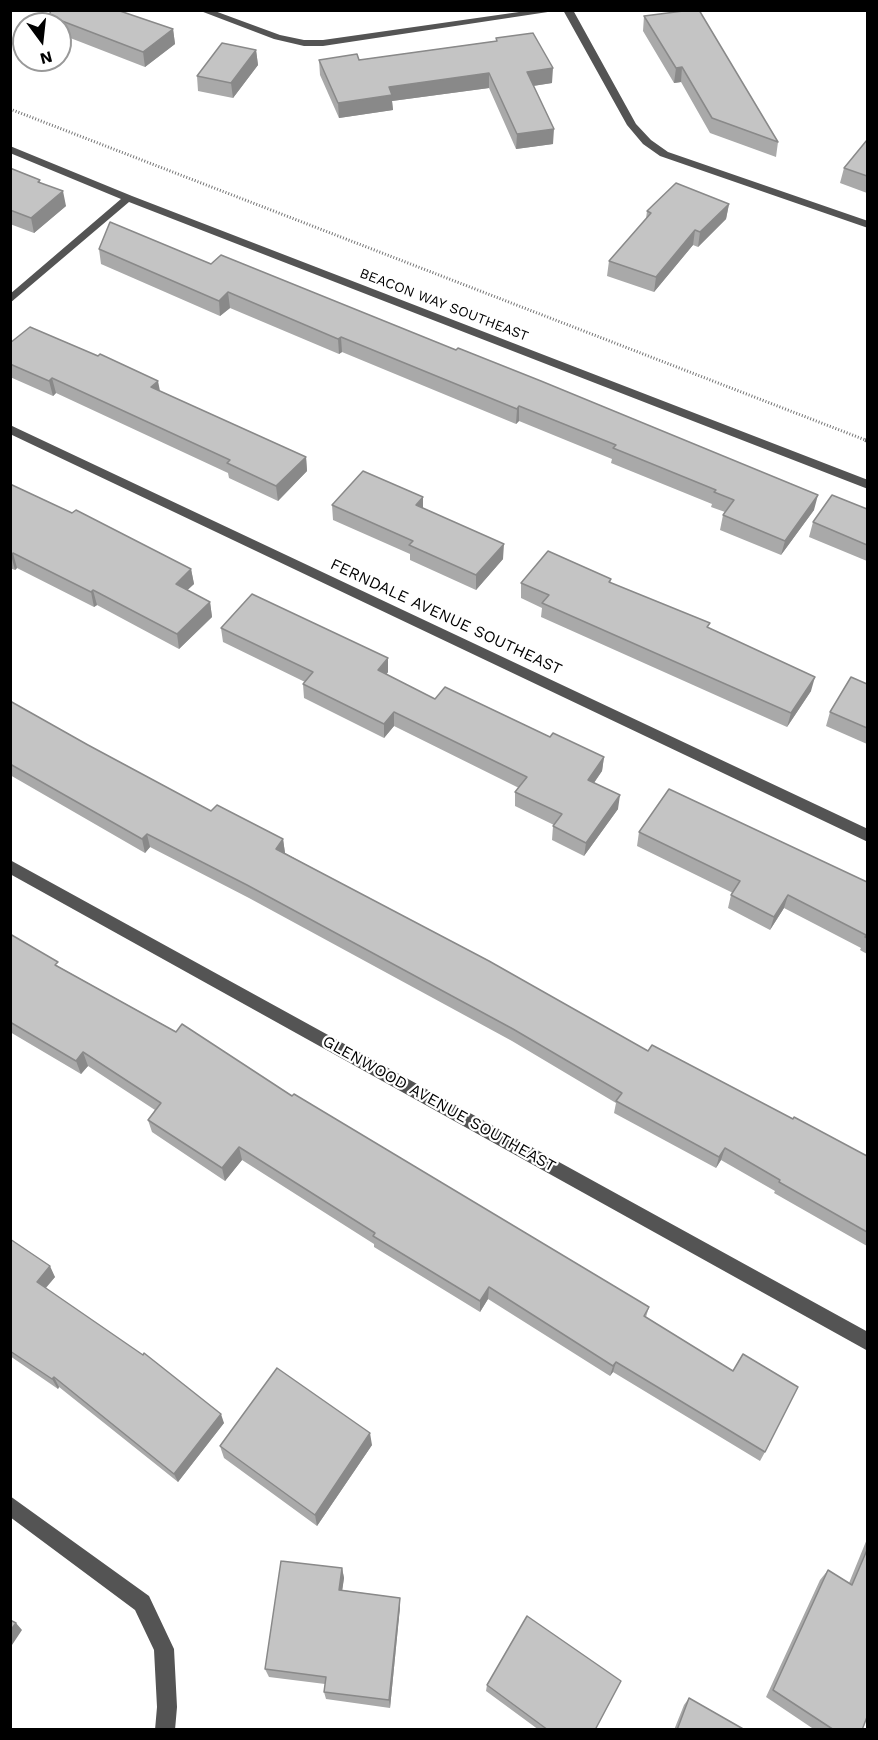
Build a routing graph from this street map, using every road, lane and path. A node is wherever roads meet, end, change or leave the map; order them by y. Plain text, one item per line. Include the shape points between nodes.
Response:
1 (202, 10) edge
2 (557, 10) edge
3 (568, 10) edge
4 (10, 109) edge
5 (10, 149) edge
6 (128, 198) junction
7 (867, 225) edge
8 (10, 300) edge
9 (10, 429) edge
10 (867, 441) edge
11 (867, 485) edge
12 (867, 836) edge
13 (10, 866) edge
14 (867, 1342) edge
15 (10, 1505) edge
16 (165, 1730) edge

1 - 2 street via 304,43
3 - 7 street via 632,124 647,142 664,154
4 - 10 path
5 - 6 street, BEACON WAY SOUTHEAST
6 - 8 street
6 - 11 street, BEACON WAY SOUTHEAST
9 - 12 street, FERNDALE AVENUE SOUTHEAST
13 - 14 street, GLENWOOD AVENUE SOUTHEAST
15 - 16 street via 142,1603 164,1648

